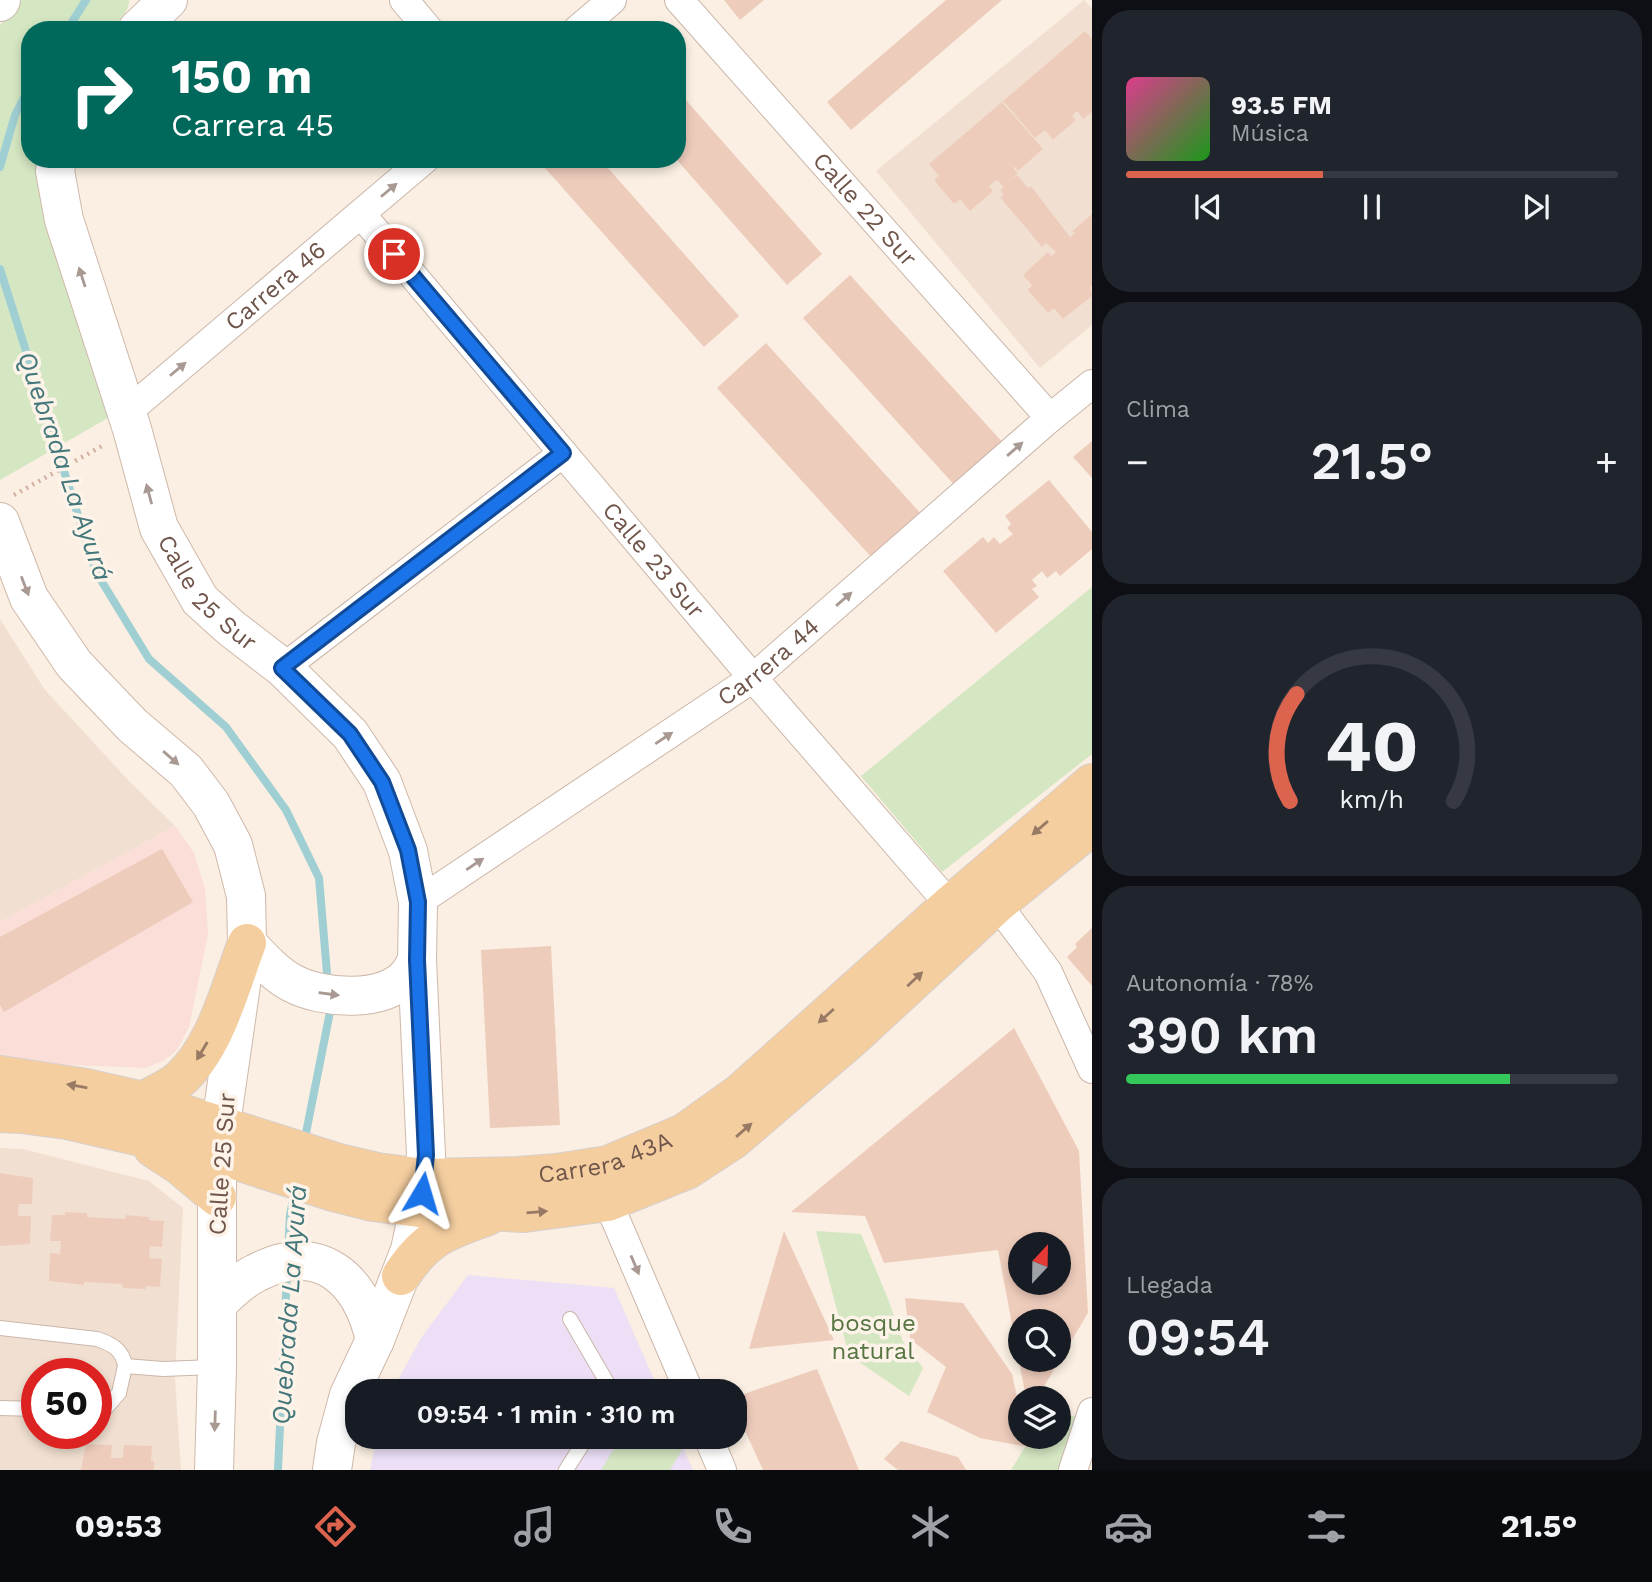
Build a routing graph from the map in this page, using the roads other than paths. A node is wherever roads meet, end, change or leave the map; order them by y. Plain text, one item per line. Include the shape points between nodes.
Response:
1 (404, 0) edge
2 (612, 0) edge
3 (679, 0) edge
4 (422, 21) edge
5 (588, 21) edge
6 (56, 168) edge
7 (414, 168) edge
8 (360, 214) junction
9 (1092, 384) edge
10 (126, 413) junction
11 (1050, 418) junction
12 (563, 453) junction
13 (0, 522) edge
14 (282, 668) junction
15 (753, 678) junction
16 (1092, 783) edge
17 (1092, 826) edge
18 (418, 902) junction
19 (997, 904) junction
20 (950, 905) junction
21 (259, 955) junction
22 (405, 973) junction
23 (1092, 1069) edge
24 (0, 1075) edge
25 (143, 1101) junction
26 (0, 1113) edge
27 (120, 1132) junction
28 (220, 1139) junction
29 (422, 1193) junction
30 (217, 1197) junction
31 (608, 1202) junction
32 (499, 1212) junction
33 (401, 1276) junction
34 (217, 1304) junction
35 (570, 1319) dead end
36 (0, 1328) edge
37 (375, 1340) junction
38 (125, 1366) junction
39 (217, 1367) junction
40 (605, 1379) edge
41 (684, 1379) edge
42 (112, 1401) edge
43 (0, 1408) edge
44 (21, 1409) edge
45 (1092, 1412) edge
46 (579, 1449) edge
47 (713, 1449) edge
48 (214, 1470) edge
49 (332, 1470) edge
50 (566, 1470) edge
51 (722, 1470) edge
52 (1073, 1470) edge

1 - 4 street
2 - 5 street
3 - 11 street, Calle 22 Sur
10 -> 6 main road, Calle 25 Sur via 64,220
8 -> 7 street, Carrera 46
10 -> 8 street, Carrera 46
8 - 12 street, Calle 23 Sur
9 - 11 street, Carrera 44
14 -> 10 main road, Calle 25 Sur via 200,600 159,528
15 -> 11 street, Carrera 44
12 - 14 street
12 - 15 street, Calle 23 Sur
13 -> 21 main road, Calle 25 Sur via 30,598 74,664 132,725 186,771 211,804 233,845
14 - 18 main road, Calle 25 Sur via 350,734 382,782 408,850
18 -> 15 street, Carrera 44
15 - 20 street, Calle 23 Sur
16 -> 20 main road, Carrera 43A
17 - 19 main road, Carrera 43A
18 - 22 main road, Calle 25 Sur
19 - 23 street via 1048,972
31 -> 19 main road, Carrera 43A via 687,1170 733,1140
20 -> 29 main road, Carrera 43A via 740,1093 684,1133 608,1166
21 -> 22 main road via 290,982 327,996 372,993
21 -> 25 main road via 195,1063 179,1081
21 - 28 main road, Calle 25 Sur
22 - 29 main road, Calle 25 Sur via 426,1155
25 -> 24 main road, Carrera 43A via 86,1087
25 - 28 main road, Carrera 43A
26 - 27 main road, Carrera 43A via 67,1120
27 - 28 main road, Carrera 43A
27 - 30 main road via 172,1160
28 - 29 main road, Carrera 43A via 335,1177 373,1202
28 - 30 main road, Calle 25 Sur
29 - 32 main road, Carrera 43A
29 - 33 main road, Calle 25 Sur
30 - 34 main road, Calle 25 Sur
32 -> 31 main road, Carrera 43A
31 -> 41 street
32 - 33 main road via 429,1242
33 - 37 main road, Calle 25 Sur
34 - 37 main road via 254,1273 277,1263 302,1261 326,1266 347,1280 361,1298
34 - 39 main road, Calle 25 Sur
35 - 40 lane
36 - 38 lane via 97,1339 124,1355
37 - 49 main road, Calle 25 Sur via 349,1395
38 - 39 lane
38 - 42 lane via 119,1393
39 -> 48 main road, Calle 25 Sur
43 - 44 lane
45 - 52 street
46 - 50 lane
47 - 51 street

